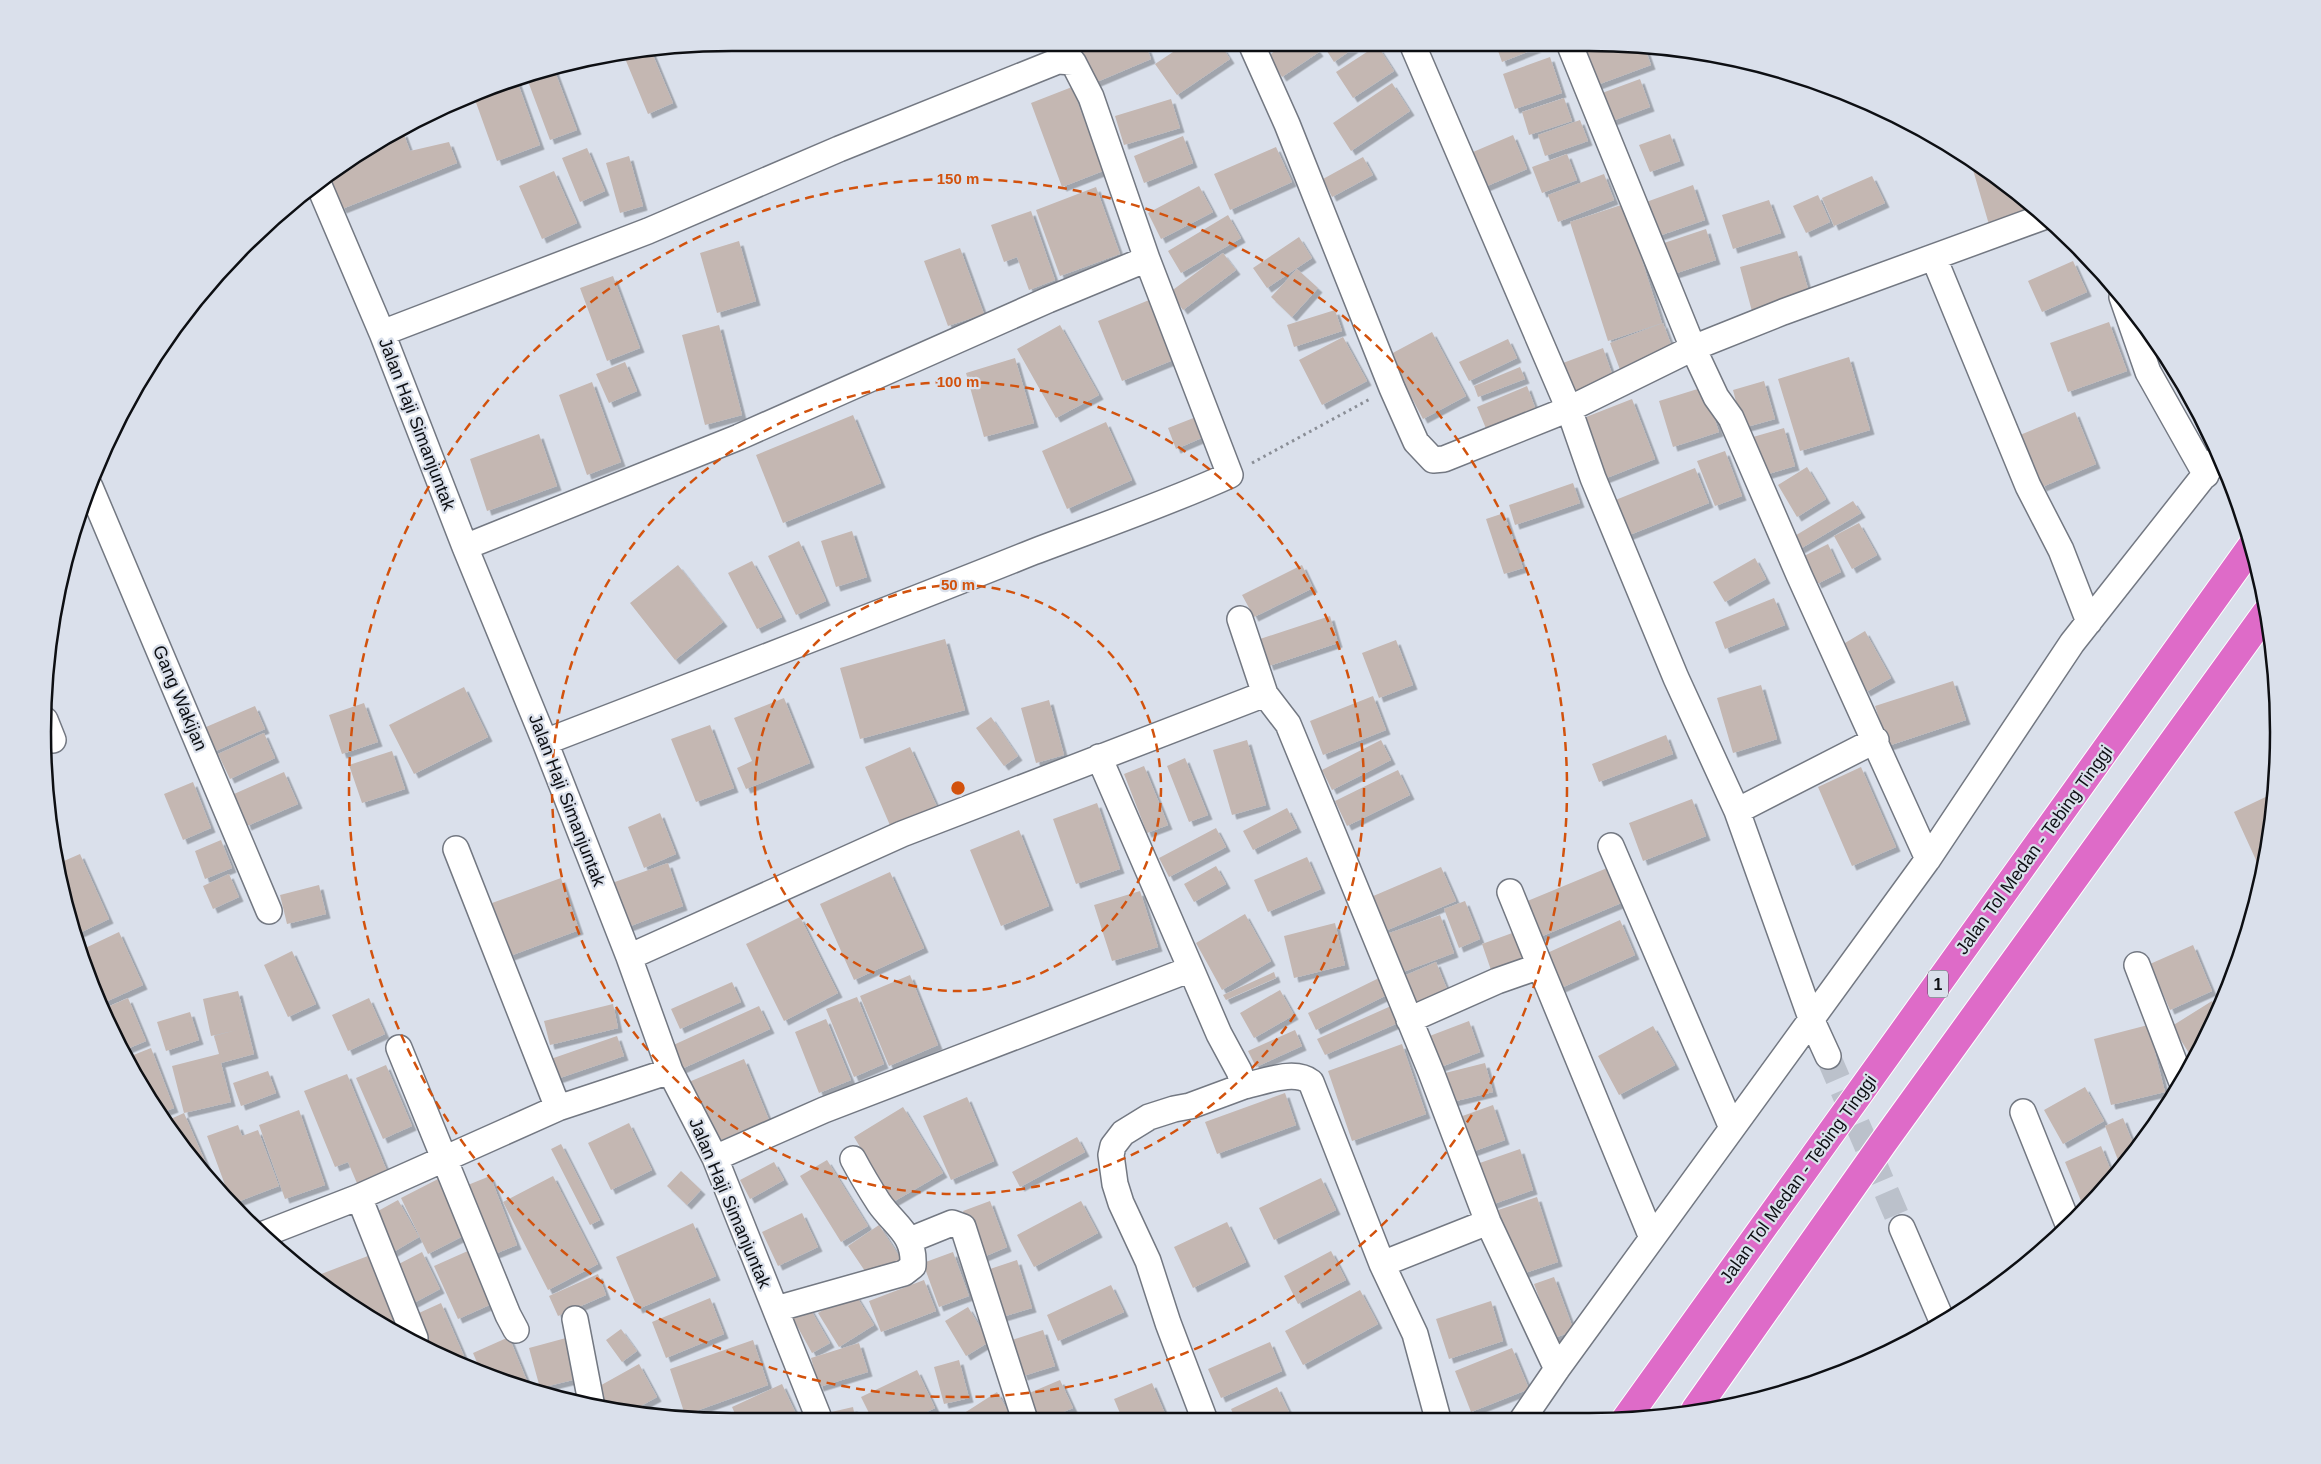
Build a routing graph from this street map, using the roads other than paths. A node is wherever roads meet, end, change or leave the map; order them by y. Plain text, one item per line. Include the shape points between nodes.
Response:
1 (1254, 51) edge
2 (1415, 51) edge
3 (1572, 51) edge
4 (321, 190) edge
5 (2037, 219) edge
6 (1934, 258) junction
7 (1147, 259) junction
8 (2130, 319) edge
9 (382, 332) junction
10 (1693, 348) junction
11 (1569, 409) junction
12 (2212, 466) edge
13 (94, 496) edge
14 (465, 547) junction
15 (2246, 553) edge
16 (1240, 619) dead end
17 (2260, 621) edge
18 (2089, 622) junction
19 (1265, 694) junction
20 (1876, 740) junction
21 (545, 742) junction
22 (1099, 757) junction
23 (1737, 811) junction
24 (1611, 846) dead end
25 (456, 849) dead end
26 (1928, 859) junction
27 (1510, 892) dead end
28 (268, 911) dead end
29 (629, 956) junction
30 (2137, 965) dead end
31 (1540, 966) junction
32 (1191, 969) junction
33 (1409, 1020) junction
34 (1812, 1020) junction
35 (399, 1048) dead end
36 (1828, 1056) tunnel mouth
37 (670, 1071) junction
38 (2178, 1073) edge
39 (1244, 1086) junction
40 (558, 1108) junction
41 (2023, 1112) dead end
42 (1732, 1128) junction
43 (715, 1158) junction
44 (444, 1159) junction
45 (853, 1159) dead end
46 (359, 1197) junction
47 (2065, 1217) edge
48 (1488, 1222) junction
49 (1902, 1228) tunnel mouth
50 (270, 1232) edge
51 (1652, 1238) junction
52 (910, 1240) junction
53 (1382, 1264) junction
54 (776, 1309) junction
55 (1940, 1315) edge
56 (575, 1318) dead end
57 (516, 1330) dead end
58 (413, 1333) edge
59 (1556, 1369) junction
60 (591, 1398) edge
61 (1698, 1404) edge
62 (1632, 1411) edge
63 (817, 1413) edge
64 (1023, 1413) edge
65 (1202, 1413) edge
66 (1436, 1413) edge
67 (1527, 1413) edge

1 - 11 street via 1416,442 1433,460 1444,459
2 - 11 street
3 - 10 street
4 - 9 street, Jalan Haji Simanjuntak
5 - 6 street
6 - 10 street
6 - 18 street via 2028,486 2061,550
7 - 9 street via 1091,97 1073,62 1058,61 839,149 648,231
7 - 14 street via 739,436
7 - 21 street via 1230,475
8 - 12 street via 2148,372
9 - 14 street, Jalan Haji Simanjuntak
10 - 11 street
10 - 20 street via 1716,397 1731,418
11 - 23 street via 1593,478 1676,678
12 - 18 street
13 - 28 street, Gang Wakijan
14 - 21 street, Jalan Haji Simanjuntak
15 - 62 highway, Jalan Tol Medan - Tebing Tinggi / 1
16 - 19 street
17 - 61 highway
18 - 26 street
19 - 22 street
19 - 33 street via 1288,724
20 - 23 street
20 - 26 street
21 - 29 street, Jalan Haji Simanjuntak
22 - 29 street via 902,834
22 - 32 street
23 - 34 street
24 - 42 street
25 - 40 street
26 - 34 street
27 - 31 street
29 - 37 street, Jalan Haji Simanjuntak
30 - 38 street
31 - 33 street via 1497,981
31 - 51 street
32 - 39 street
32 - 43 street via 824,1110
33 - 48 street
34 - 36 street
34 - 42 street
35 - 44 street
37 - 40 street
37 - 43 street, Jalan Haji Simanjuntak
39 - 53 street via 1292,1076 1303,1076 1312,1082
39 - 65 street via 1149,1117 1123,1134 1112,1146 1115,1184 1121,1203 1148,1261
40 - 44 street
41 - 47 street
42 - 51 street
43 - 54 street, Jalan Haji Simanjuntak
44 - 46 street
44 - 57 street
45 - 52 street via 881,1205
46 - 50 street
46 - 58 street
48 - 53 street
48 - 59 street
49 - 55 street
51 - 59 street
52 - 54 street via 913,1266 904,1274
52 - 64 street via 952,1222 963,1227
53 - 66 street via 1414,1334
54 - 63 street, Jalan Haji Simanjuntak
56 - 60 street
59 - 67 street

